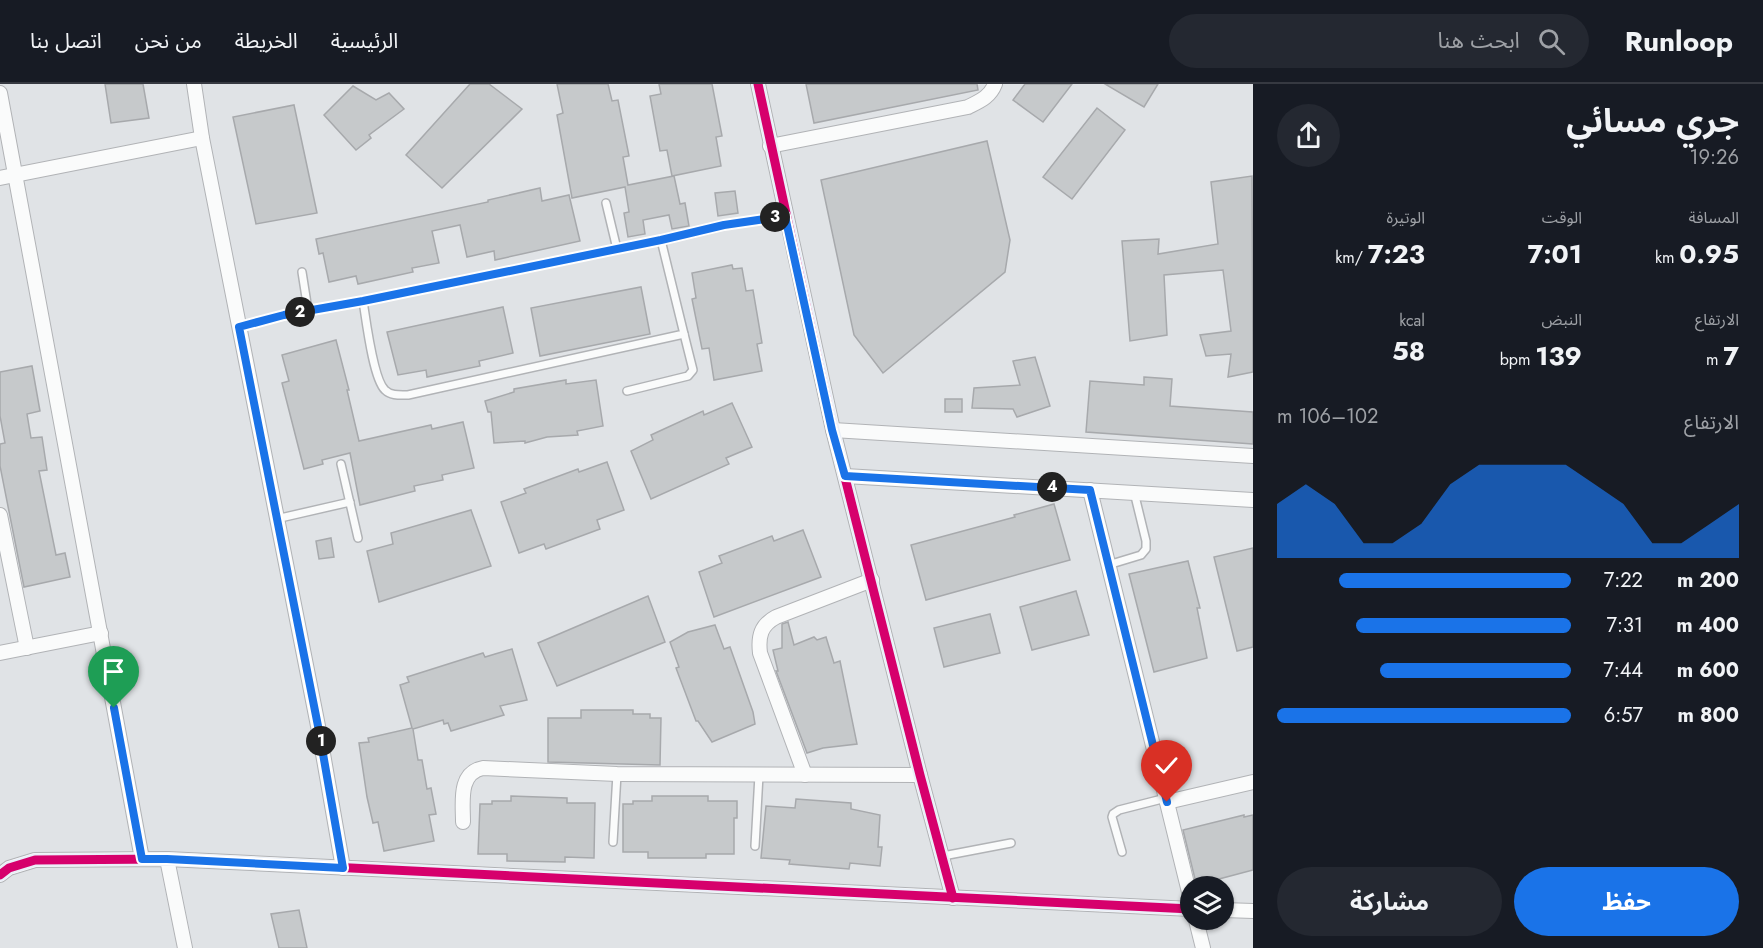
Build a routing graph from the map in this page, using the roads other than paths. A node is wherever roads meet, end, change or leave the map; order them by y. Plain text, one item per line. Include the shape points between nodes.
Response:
1 (194, 84) edge
2 (758, 84) edge
3 (995, 84) edge
4 (0, 93) edge
5 (202, 138) junction
6 (771, 146) junction
7 (15, 176) junction
8 (0, 178) edge
9 (606, 203) dead end
10 (785, 216) junction
11 (661, 240) junction
12 (617, 249) junction
13 (302, 272) dead end
14 (363, 301) junction
15 (308, 310) junction
16 (239, 327) junction
17 (684, 334) junction
18 (627, 391) dead end
19 (832, 430) junction
20 (1253, 456) edge
21 (341, 464) dead end
22 (845, 476) junction
23 (1090, 490) junction
24 (1134, 492) junction
25 (1253, 500) edge
26 (350, 502) junction
27 (0, 514) edge
28 (276, 519) junction
29 (358, 538) dead end
30 (1108, 565) junction
31 (872, 580) junction
32 (101, 633) junction
33 (27, 648) junction
34 (0, 653) edge
35 (617, 774) junction
36 (759, 775) junction
37 (805, 775) junction
38 (920, 775) junction
39 (1253, 782) edge
40 (1167, 800) junction
41 (462, 822) dead end
42 (613, 842) dead end
43 (1011, 843) dead end
44 (755, 846) dead end
45 (1122, 852) dead end
46 (942, 856) junction
47 (142, 859) junction
48 (167, 859) junction
49 (343, 868) junction
50 (0, 875) edge
51 (1185, 876) edge
52 (953, 898) junction
53 (1180, 908) edge
54 (1234, 910) edge
55 (1253, 911) edge
56 (1198, 930) edge
57 (186, 948) edge
58 (1203, 948) edge

1 - 5 street
2 - 6 street
3 - 6 street via 986,98 968,107
4 - 7 street
5 - 7 street
5 - 16 street
6 - 10 street
7 - 8 street
7 - 32 street
9 - 12 lane
10 - 11 lane
10 - 19 street
11 - 12 lane
11 - 17 lane
12 - 14 lane
13 - 15 lane
14 - 15 lane
14 - 17 lane via 378,381 383,389 396,395
15 - 16 lane
16 - 28 street
17 - 18 lane via 693,370 688,376
19 - 20 street
19 - 22 street
21 - 26 lane
22 - 23 street
22 - 31 street
23 - 24 street
23 - 30 street
24 - 25 street
24 - 30 lane via 1146,549 1141,555
26 - 28 lane
26 - 29 lane
27 - 33 street
28 - 49 street
30 - 40 street
31 - 37 street via 776,617 759,637 760,652
31 - 38 street
32 - 33 street
32 - 47 street
33 - 34 street
35 - 36 street
35 - 41 street via 478,769 465,780
35 - 42 lane
36 - 37 street
36 - 44 lane
37 - 38 street
38 - 46 street
39 - 40 street
40 - 45 lane via 1113,814
40 - 51 street
43 - 46 lane
46 - 52 street
47 - 48 street
47 - 50 street via 35,860 9,867
48 - 49 street
48 - 57 street
49 - 52 street
52 - 53 street
54 - 55 street
56 - 58 street

